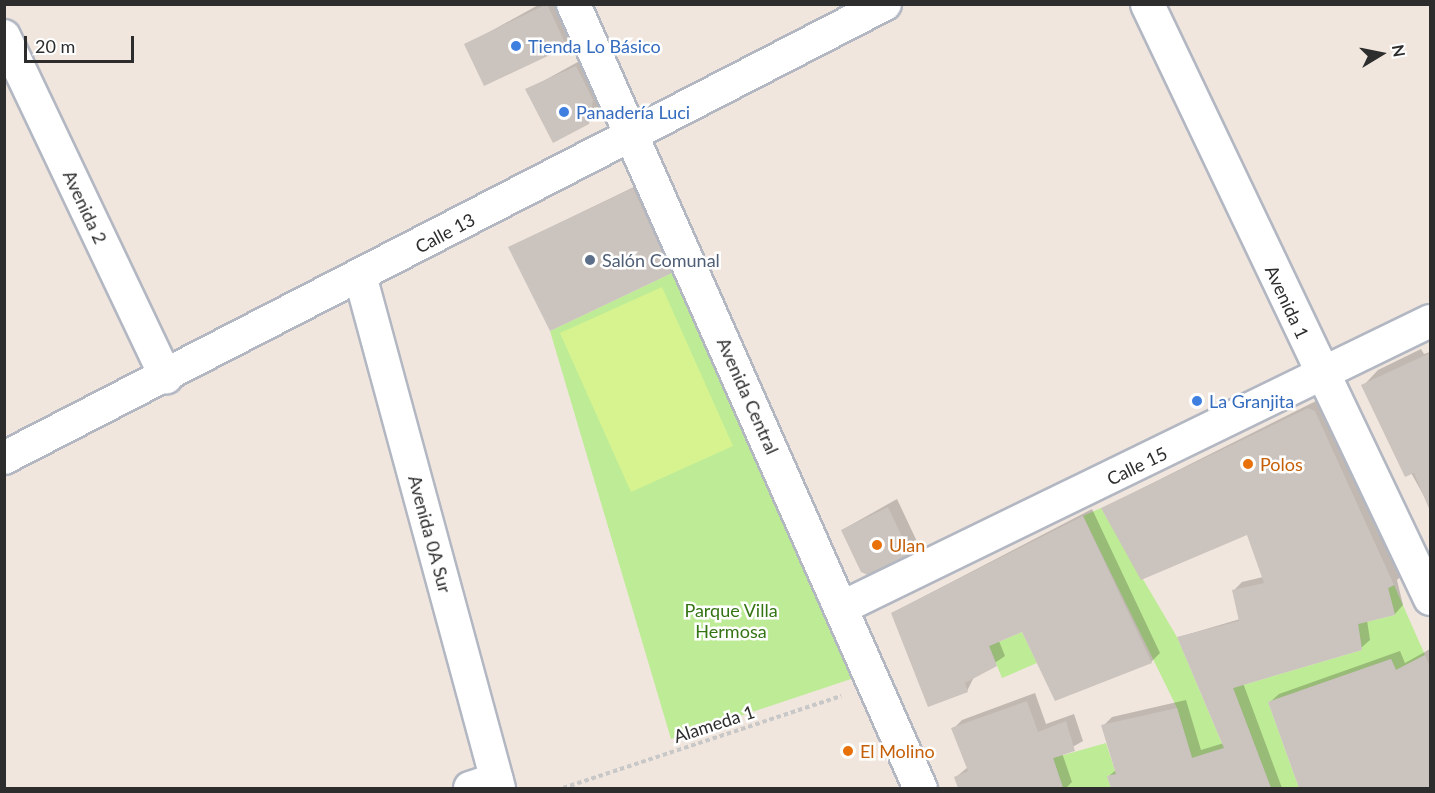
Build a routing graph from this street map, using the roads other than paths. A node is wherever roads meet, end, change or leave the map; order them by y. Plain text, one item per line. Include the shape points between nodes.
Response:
1 (573, 4) edge
2 (885, 4) edge
3 (1147, 4) edge
4 (4, 36) edge
5 (633, 132) junction
6 (360, 279) junction
7 (1431, 321) edge
8 (1322, 376) junction
9 (166, 377) junction
10 (4, 458) edge
11 (1431, 598) edge
12 (842, 608) junction
13 (488, 785) edge
14 (920, 789) edge

1 - 5 main road, Avenida Central
2 - 5 street, Calle 13
3 - 8 main road, Avenida 1
4 - 9 street, Avenida 2
5 - 6 street, Calle 13
5 - 12 main road, Avenida Central
6 - 9 street, Calle 13
6 - 13 street, Avenida 0A Sur
7 - 8 street, Calle 15
8 - 11 main road, Avenida 1
8 - 12 street, Calle 15
9 - 10 street, Calle 13
12 - 14 main road, Avenida Central

